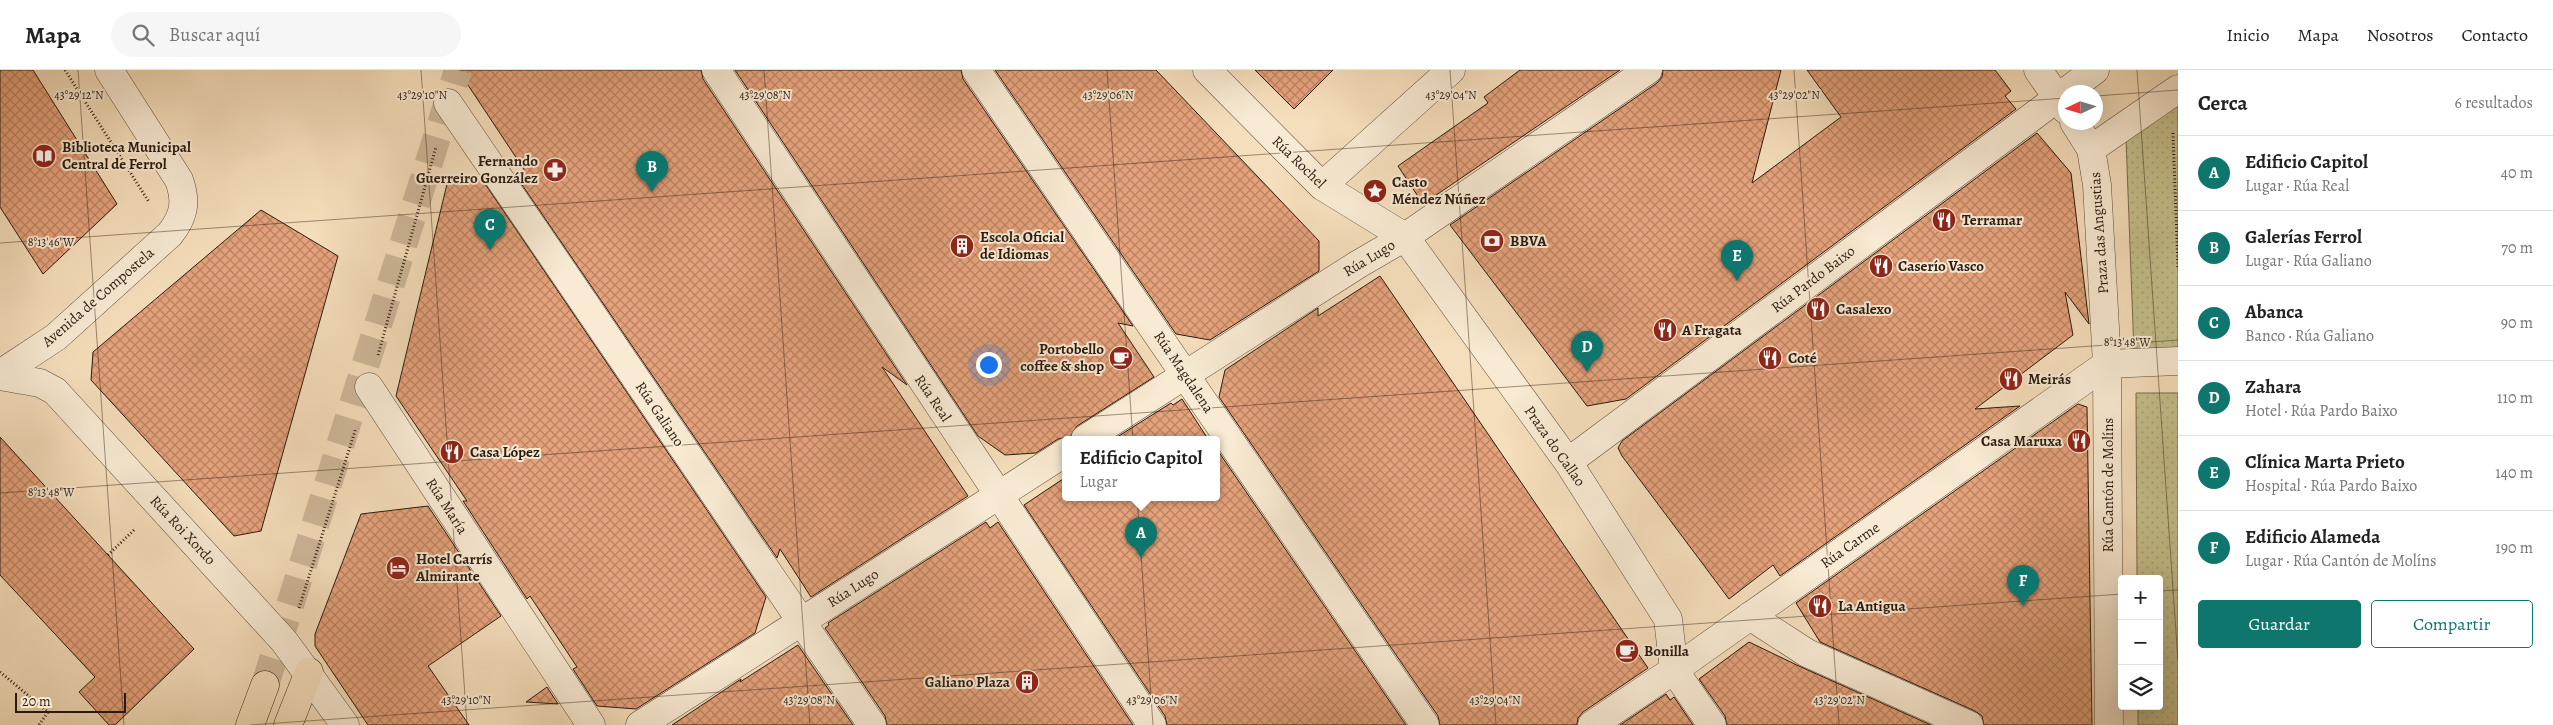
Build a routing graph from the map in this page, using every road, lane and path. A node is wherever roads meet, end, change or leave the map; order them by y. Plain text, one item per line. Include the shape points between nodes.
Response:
1 (64, 70) edge
2 (109, 70) edge
3 (716, 70) edge
4 (976, 70) edge
5 (1207, 70) edge
6 (1451, 70) edge
7 (1648, 70) edge
8 (2038, 70) edge
9 (2095, 70) edge
10 (2080, 85) edge
11 (2178, 89) edge
12 (2058, 98) edge
13 (448, 103) dead end
14 (2058, 107) edge
15 (2079, 130) edge
16 (2172, 132) dead end
17 (2090, 149) junction
18 (2176, 178) edge
19 (1322, 186) junction
20 (170, 234) junction
21 (1405, 237) junction
22 (2178, 267) edge
23 (56, 337) junction
24 (2178, 361) edge
25 (2107, 364) junction
26 (0, 375) edge
27 (1186, 375) junction
28 (368, 387) dead end
29 (55, 391) junction
30 (1090, 436) edge
31 (1062, 455) edge
32 (1568, 462) junction
33 (998, 495) junction
34 (139, 525) dead end
35 (108, 555) dead end
36 (1750, 616) junction
37 (802, 621) junction
38 (1674, 670) junction
39 (0, 672) edge
40 (309, 672) junction
41 (265, 686) tunnel mouth
42 (39, 725) edge
43 (250, 725) edge
44 (288, 725) edge
45 (345, 725) edge
46 (591, 725) edge
47 (640, 725) edge
48 (872, 725) edge
49 (1152, 725) edge
50 (1425, 725) edge
51 (1592, 725) edge
52 (1712, 725) edge
53 (1969, 725) edge
54 (2110, 725) edge

1 - 20 path
2 - 20 street, Avenida de Compostela via 184,193 184,209
3 - 33 street, Rúa Real
4 - 27 street, Rúa Magdalena
5 - 19 street, Rúa Rochel
6 - 19 street
7 - 21 street, Rúa Lugo
8 - 12 street
9 - 10 street
11 - 17 street
13 - 37 street, Rúa Galiano
14 - 32 street, Rúa Pardo Baixo
15 - 17 street
16 - 18 path
17 - 25 street, Praza das Angustias via 2097,184
18 - 22 path
19 - 21 street, Rúa Rochel
20 - 23 street, Avenida de Compostela
21 - 27 street, Rúa Lugo
21 - 32 street, Praza do Callao
23 - 26 street, Avenida de Compostela
23 - 29 street, Rúa Roi Xordo via 45,361
24 - 25 street
25 - 36 street, Rúa Carme
25 - 54 street, Rúa Cantón de Molíns
26 - 29 street, Rúa Roi Xordo via 40,383
27 - 30 street, Rúa Lugo
27 - 50 street, Rúa Magdalena
28 - 46 street, Rúa María
29 - 40 street, Rúa Roi Xordo
31 - 33 street, Rúa Lugo
32 - 38 street, Praza do Callao via 1668,619
33 - 37 street, Rúa Lugo
33 - 49 street, Rúa Real
34 - 35 path
36 - 38 street, Rúa Carme
36 - 53 street via 1807,653
37 - 47 street, Rúa Lugo
37 - 48 street, Rúa Galiano
38 - 51 street, Rúa Carme
38 - 52 street
39 - 42 path via 48,712
40 - 44 main road
40 - 45 street, Rúa Roi Xordo
41 - 43 main road

